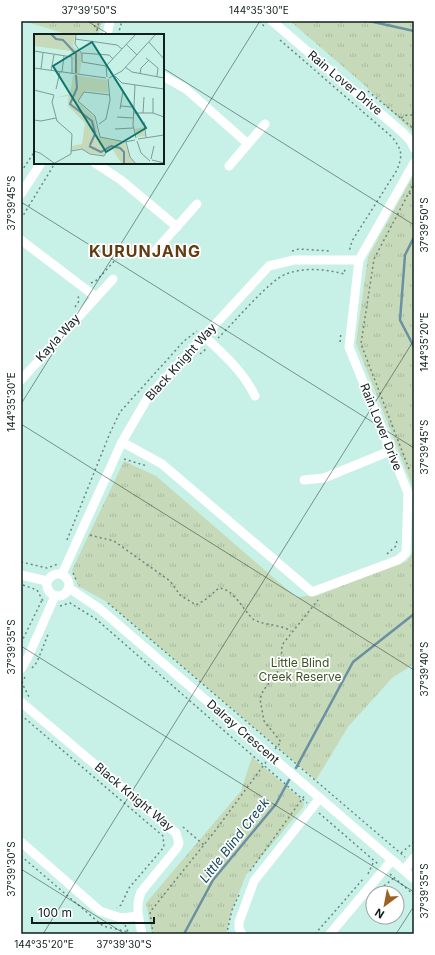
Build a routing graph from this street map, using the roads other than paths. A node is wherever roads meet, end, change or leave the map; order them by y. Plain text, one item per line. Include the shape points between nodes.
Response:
1 (110, 21) edge
2 (272, 21) edge
3 (107, 34) edge
4 (164, 77) edge
5 (265, 124) dead end
6 (247, 143) junction
7 (414, 148) edge
8 (414, 163) edge
9 (40, 164) edge
10 (97, 164) edge
11 (229, 166) dead end
12 (24, 182) edge
13 (21, 194) edge
14 (197, 204) dead end
15 (177, 227) junction
16 (21, 240) edge
17 (156, 250) dead end
18 (359, 260) junction
19 (113, 279) dead end
20 (96, 297) junction
21 (204, 336) junction
22 (21, 380) edge
23 (255, 396) dead end
24 (122, 442) junction
25 (390, 452) junction
26 (304, 480) dead end
27 (62, 574) junction
28 (21, 575) edge
29 (47, 581) junction
30 (69, 588) junction
31 (53, 600) junction
32 (26, 672) edge
33 (21, 702) edge
34 (320, 798) junction
35 (21, 842) edge
36 (392, 860) junction
37 (412, 860) edge
38 (404, 870) junction
39 (414, 879) edge
40 (138, 916) junction
41 (142, 934) edge
42 (242, 934) edge
43 (330, 934) edge

1 - 3 street
2 - 7 street, Rain Lover Drive via 401,131
4 - 6 street via 186,89
5 - 6 street
6 - 11 street
8 - 18 street, Rain Lover Drive
9 - 12 street
10 - 15 street via 121,180
12 - 13 street
14 - 15 street
15 - 17 street
16 - 20 street
18 - 21 street, Black Knight Way via 294,260 269,266
18 - 25 street, Rain Lover Drive via 349,347
19 - 20 street, Kayla Way
20 - 22 street, Kayla Way
21 - 23 street via 246,377
21 - 24 street, Black Knight Way via 148,397
24 - 25 street, Rain Lover Drive via 162,464 312,592 398,560 406,553 408,493
24 - 27 street, Black Knight Way
25 - 26 street via 324,478
27 - 29 street via 52,576
27 - 30 street via 69,582
28 - 29 street
29 - 31 street
30 - 31 street via 65,594
30 - 34 street, Dalray Crescent via 100,609
31 - 32 street via 28,657
33 - 40 street, Black Knight Way via 179,838 177,848 141,892 137,907
34 - 36 street, Dalray Crescent
34 - 42 street via 254,881 239,922
35 - 40 street via 100,910 121,918
36 - 38 street, Dalray Crescent
36 - 43 street
37 - 38 street
38 - 39 street, Dalray Crescent
40 - 41 street, Black Knight Way

